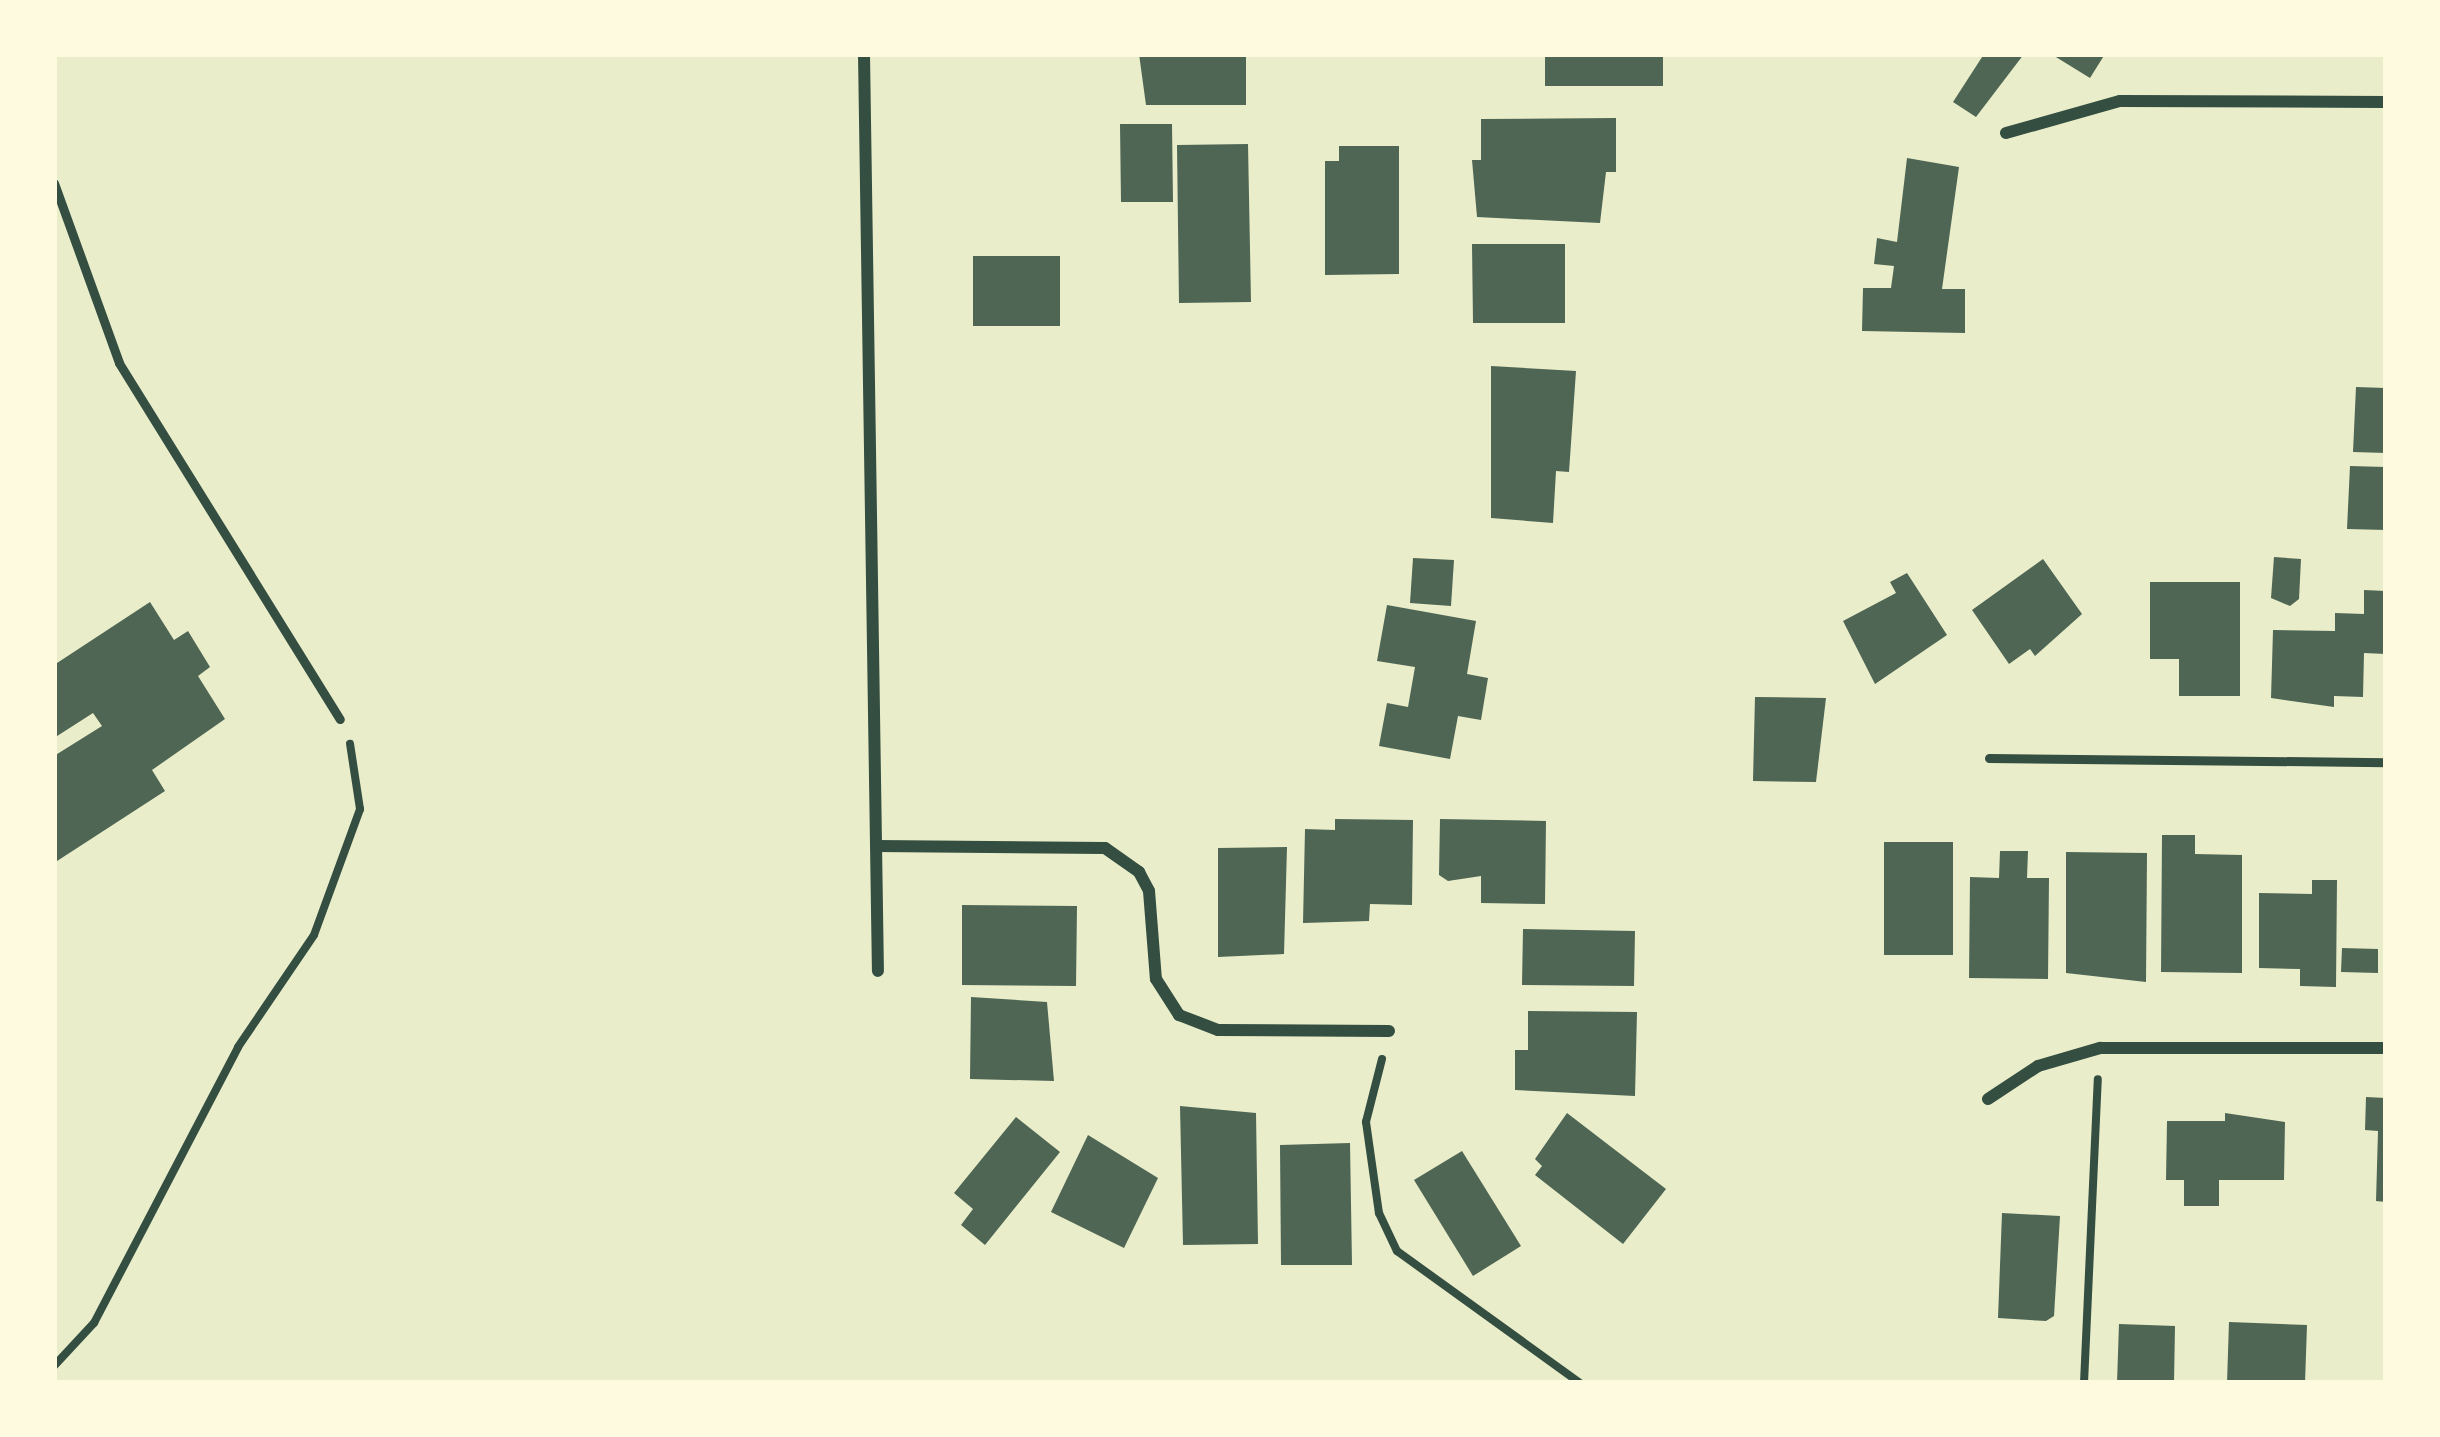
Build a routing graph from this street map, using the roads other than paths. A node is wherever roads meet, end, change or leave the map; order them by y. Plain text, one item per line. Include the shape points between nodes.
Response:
1 (864, 54) edge
2 (2386, 102) edge
3 (2006, 133) dead end
4 (54, 183) edge
5 (340, 719) road end
6 (1989, 758) dead end
7 (2386, 762) edge
8 (876, 846) junction
9 (878, 971) dead end
10 (1390, 1031) road end
11 (2386, 1048) edge
12 (1988, 1099) dead end

1 - 8 street
2 - 3 street via 2120,101
4 - 5 lane via 119,363
6 - 7 lane
8 - 9 street
8 - 10 street via 1105,848 1139,872 1149,891 1156,979 1179,1015 1218,1030
11 - 12 street via 2100,1048 2038,1066

